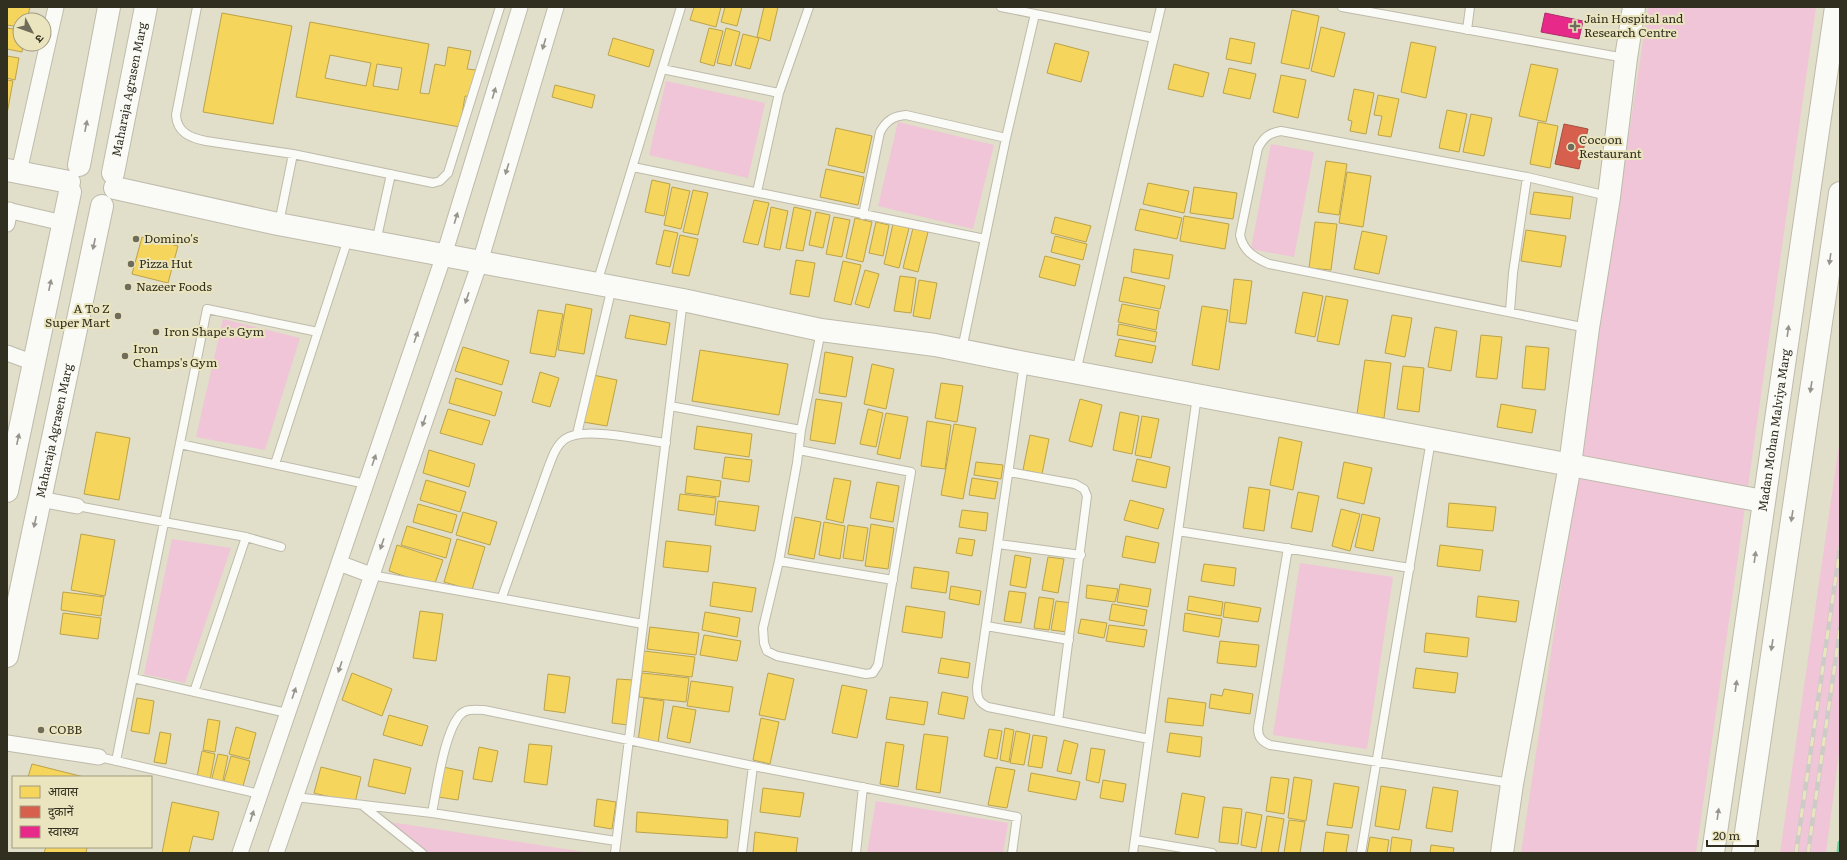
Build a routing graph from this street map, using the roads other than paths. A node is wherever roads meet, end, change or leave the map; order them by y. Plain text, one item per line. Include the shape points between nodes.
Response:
1 (56, 7) edge
2 (109, 7) edge
3 (146, 7) edge
4 (197, 7) edge
5 (500, 7) edge
6 (520, 7) edge
7 (556, 7) edge
8 (681, 7) edge
9 (809, 7) edge
10 (1001, 7) edge
11 (1161, 7) edge
12 (1342, 7) edge
13 (1470, 7) edge
14 (1634, 7) edge
15 (1836, 7) edge
16 (1035, 14) junction
17 (1467, 30) junction
18 (1154, 38) junction
19 (1626, 58) junction
20 (662, 68) junction
21 (779, 93) junction
22 (1006, 138) junction
23 (294, 154) junction
24 (633, 166) junction
25 (13, 171) edge
26 (391, 174) junction
27 (1527, 177) junction
28 (72, 180) junction
29 (114, 180) junction
30 (756, 192) junction
31 (1840, 193) edge
32 (1609, 197) junction
33 (102, 206) junction
34 (8, 215) edge
35 (863, 215) junction
36 (63, 223) junction
37 (278, 224) junction
38 (349, 237) junction
39 (985, 239) junction
40 (376, 242) junction
41 (444, 255) junction
42 (480, 262) junction
43 (605, 285) junction
44 (1833, 294) edge
45 (683, 300) junction
46 (1510, 312) junction
47 (1588, 328) junction
48 (821, 330) junction
49 (318, 332) junction
50 (962, 349) junction
51 (7, 353) edge
52 (34, 363) junction
53 (1025, 363) junction
54 (1076, 373) junction
55 (1197, 396) junction
56 (670, 406) junction
57 (800, 430) junction
58 (577, 434) junction
59 (1431, 439) junction
60 (666, 443) junction
61 (180, 444) junction
62 (799, 450) junction
63 (275, 464) junction
64 (1570, 465) junction
65 (1009, 472) junction
66 (366, 484) junction
67 (7, 491) edge
68 (40, 499) junction
69 (1763, 501) junction
70 (78, 506) joint
71 (164, 522) junction
72 (1178, 531) junction
73 (246, 537) junction
74 (998, 544) junction
75 (281, 547) dead end
76 (1288, 548) junction
77 (1081, 555) junction
78 (779, 561) junction
79 (339, 563) junction
80 (1410, 568) junction
81 (371, 575) junction
82 (893, 580) junction
83 (502, 597) junction
84 (643, 624) junction
85 (986, 626) junction
86 (1069, 640) junction
87 (7, 656) edge
88 (133, 678) junction
89 (194, 692) junction
90 (287, 713) junction
91 (1058, 721) junction
92 (1149, 739) junction
93 (628, 741) junction
94 (7, 743) edge
95 (99, 757) joint
96 (116, 761) junction
97 (1378, 762) junction
98 (753, 766) junction
99 (1512, 784) junction
100 (863, 787) junction
101 (260, 794) junction
102 (295, 797) junction
103 (362, 805) junction
104 (432, 813) junction
105 (1135, 840) junction
106 (616, 842) junction
107 (240, 853) edge
108 (276, 853) edge
109 (422, 853) edge
110 (615, 853) edge
111 (742, 853) edge
112 (856, 853) edge
113 (1012, 853) edge
114 (1134, 853) edge
115 (1212, 853) edge
116 (1361, 853) edge
117 (1502, 853) edge
118 (1713, 853) edge
119 (1743, 853) edge

1 - 25 street
28 -> 2 street
3 - 29 street, Maharaja Agrasen Marg
4 - 23 lane via 176,115 179,128 194,138
5 - 26 lane via 448,173 440,181 433,183
41 -> 6 street
7 -> 42 street
8 - 20 lane
9 - 21 lane
10 - 16 lane
11 - 18 lane
12 - 17 lane
13 - 17 lane
14 - 19 street
69 -> 15 street, Madan Mohan Malviya Marg
16 - 18 lane
16 - 22 lane
17 - 19 lane
18 - 54 lane
19 - 32 street
20 - 21 lane
20 - 24 lane
21 - 30 lane
22 - 35 lane via 906,114 895,116 885,122 880,132
22 - 39 lane
23 - 26 lane
23 - 37 lane
24 - 30 lane
24 - 43 lane
25 - 28 street, Maharaja Agrasen Marg
26 - 40 lane
27 - 32 lane
27 - 46 lane
27 - 46 lane via 1281,131 1271,133 1262,139 1258,148 1240,235 1242,243 1250,253 1269,264
28 - 29 street, Maharaja Agrasen Marg via 86,162 101,163 108,167
28 - 33 street via 74,199 86,207
28 - 36 street
29 - 33 street, Maharaja Agrasen Marg via 113,195
29 - 37 street
30 - 35 lane
31 -> 44 street
32 - 47 street
33 -> 68 street, Maharaja Agrasen Marg
34 - 36 street
35 - 39 lane
52 -> 36 street
37 - 38 street
38 - 40 street
38 - 49 lane
39 - 50 lane
40 - 41 street
41 - 42 street
66 -> 41 street
42 - 43 street
42 -> 81 street
43 - 45 street
43 - 58 lane
44 -> 119 street
45 - 48 street
45 - 56 lane
46 - 47 lane
47 - 64 street
48 - 50 street
48 - 57 lane
49 - 61 lane via 207,309
49 - 63 lane
50 - 53 street
51 - 52 street
67 -> 52 street
53 - 54 street
53 - 65 lane
54 - 55 street
55 - 59 street
55 - 72 lane
56 - 57 lane
56 - 60 lane
57 - 62 lane
58 - 60 lane via 596,433
58 - 83 lane via 564,439 554,453
59 - 64 street
59 - 80 lane
60 - 84 lane
61 - 63 lane
61 - 71 lane
62 - 78 lane
62 - 82 lane via 911,472
63 - 66 lane
64 - 69 street
64 - 99 street
65 - 74 lane
65 - 77 lane via 1074,484 1084,489 1088,503
66 - 79 street
68 - 70 street
68 -> 87 street, Maharaja Agrasen Marg
118 -> 69 street, Madan Mohan Malviya Marg
70 - 71 lane
71 - 73 lane
71 - 88 lane
72 - 76 lane
72 - 92 lane
73 - 75 lane
73 - 89 lane
74 - 77 lane
74 - 85 lane
76 - 80 lane
76 - 97 lane via 1258,735 1262,741 1270,745
77 - 86 lane
78 - 82 lane
78 - 82 lane via 763,628 767,651 777,656 866,674 873,673 878,665
79 - 81 street
90 -> 79 street
80 - 97 lane
81 - 83 lane
81 -> 102 street
83 - 84 lane
84 - 93 lane
85 - 86 lane
85 - 91 lane via 977,687 981,704
86 - 91 lane
88 - 89 lane
88 - 96 lane
89 - 90 lane
90 - 101 street
91 - 92 lane
92 - 105 lane
93 - 98 lane
93 - 104 lane via 484,710 470,710 461,714 448,739
93 - 106 lane
94 - 95 street
95 - 96 lane
96 - 101 lane
97 - 99 lane
97 - 116 lane
98 - 100 lane
98 - 111 lane
99 - 117 street
100 - 112 lane
100 - 113 lane via 1017,817
107 -> 101 street
102 - 103 lane
102 - 108 street
103 - 104 lane
103 - 109 lane
104 - 106 lane
105 - 114 lane
105 - 115 lane
106 - 110 lane

